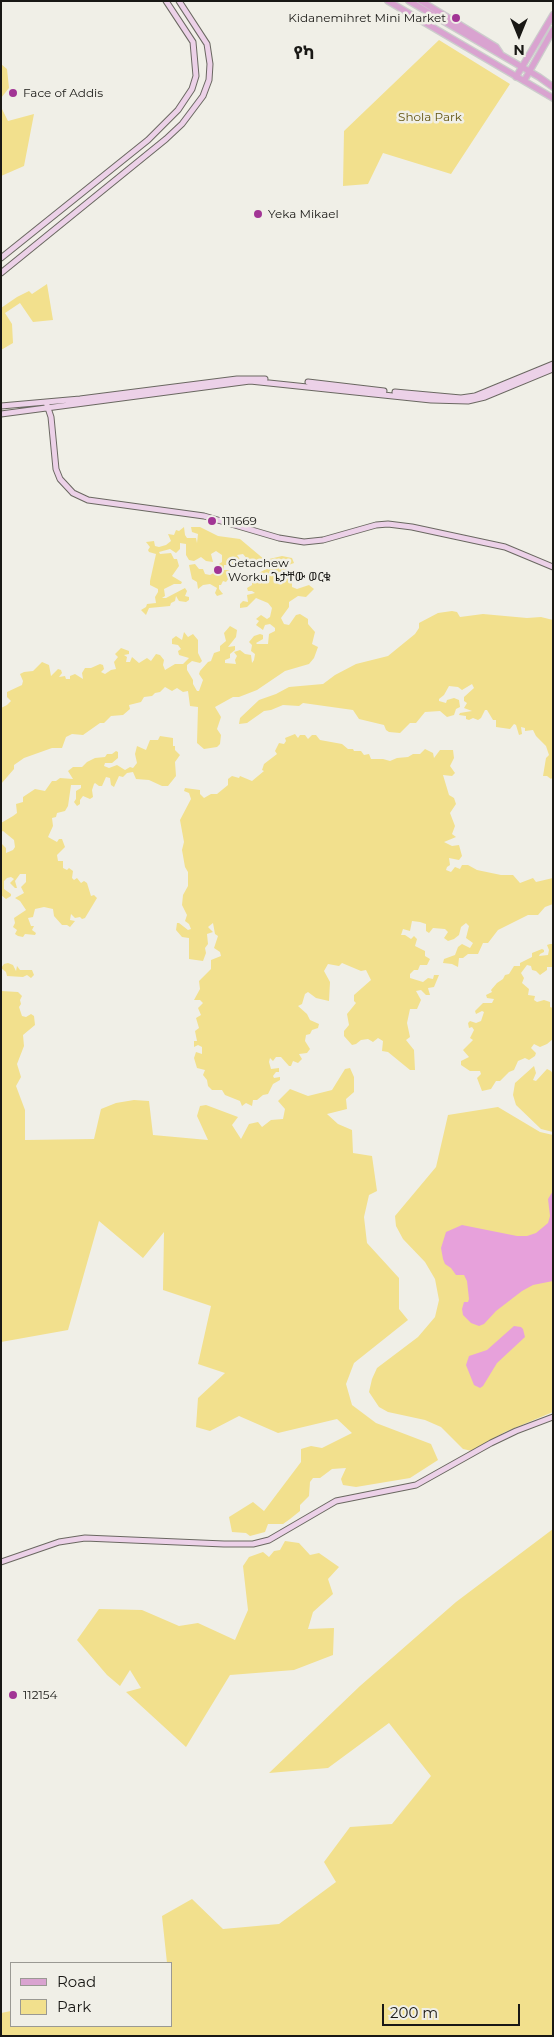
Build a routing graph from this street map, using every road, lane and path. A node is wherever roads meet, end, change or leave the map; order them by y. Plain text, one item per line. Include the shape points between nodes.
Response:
1 (166, 1) edge
2 (179, 1) edge
3 (388, 1) edge
4 (409, 1) edge
5 (421, 1) edge
6 (553, 15) edge
7 (553, 30) edge
8 (500, 55) junction
9 (522, 68) junction
10 (530, 72) junction
11 (516, 77) junction
12 (539, 77) junction
13 (524, 81) junction
14 (553, 82) edge
15 (553, 87) edge
16 (553, 98) edge
17 (1, 258) edge
18 (1, 273) edge
19 (553, 364) edge
20 (553, 369) edge
21 (210, 384) junction
22 (47, 405) junction
23 (1, 406) edge
24 (1, 414) edge
25 (553, 566) edge
26 (553, 1417) edge
27 (1, 1562) edge

1 - 17 main road via 193,42 196,76 192,89 178,110 148,140
2 - 18 main road via 207,44 210,64 204,96 166,139
3 - 11 main road
4 - 8 main road
5 - 8 main road via 496,47
6 - 9 main road
7 - 10 main road
8 - 9 main road
9 - 10 main road
9 - 11 main road
10 - 12 main road
10 - 13 main road
11 - 13 main road
12 - 14 main road
12 - 15 main road
13 - 16 main road
19 - 21 main road via 483,394 461,398 256,378
20 - 21 main road via 468,401 261,382
21 - 22 main road
22 - 23 main road
22 - 24 main road
22 - 25 main road via 60,479 73,493 88,500 204,516 304,542 376,525 412,527 505,548
26 - 27 main road via 491,1442 416,1485 336,1501 269,1540 253,1544 224,1544 84,1538 59,1542

